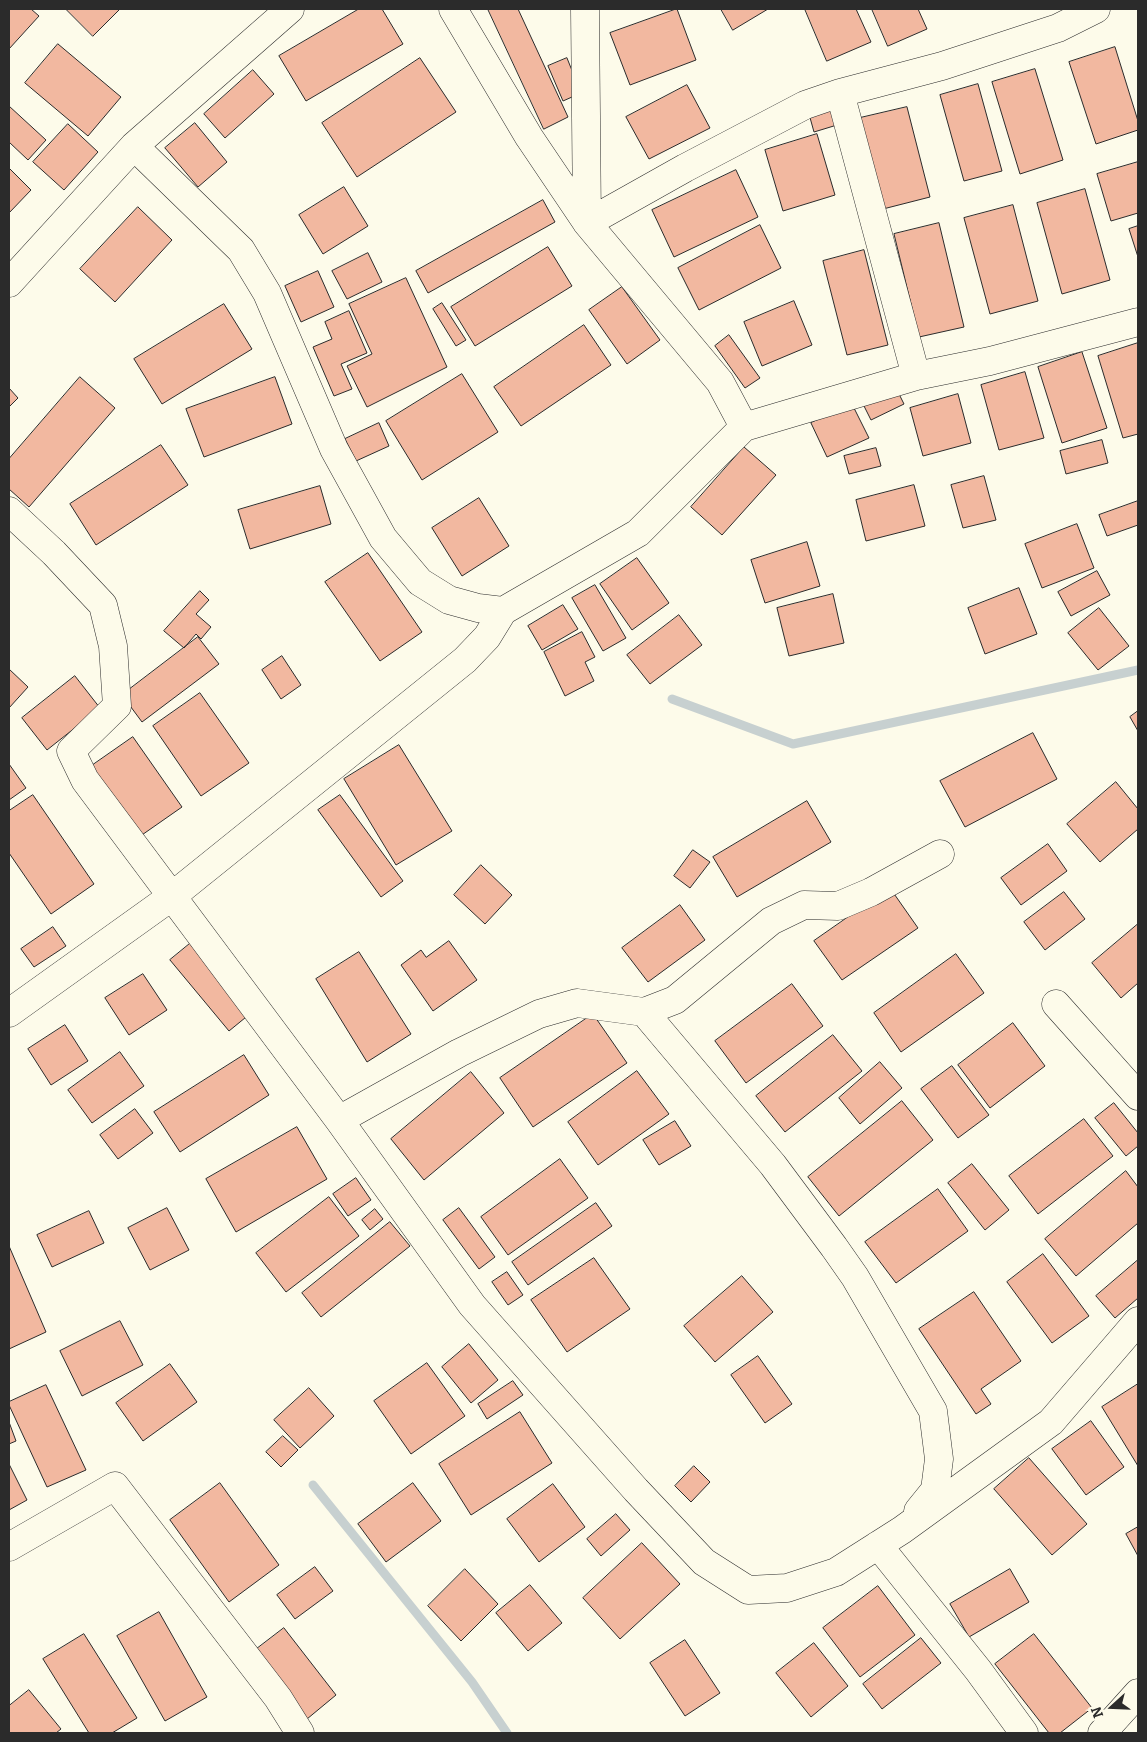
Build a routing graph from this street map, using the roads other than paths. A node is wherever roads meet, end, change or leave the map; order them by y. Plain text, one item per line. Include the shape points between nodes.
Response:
1 (290, 9) edge
2 (453, 9) edge
3 (585, 9) edge
4 (1096, 9) edge
5 (840, 93) junction
6 (134, 146) junction
7 (587, 223) junction
8 (9, 283) edge
9 (1138, 322) edge
10 (916, 376) junction
11 (744, 427) junction
12 (9, 510) edge
13 (502, 610) junction
14 (940, 854) dead end
15 (171, 897) junction
16 (1056, 1004) dead end
17 (644, 1012) junction
18 (9, 1013) edge
19 (1138, 1096) edge
20 (339, 1120) junction
21 (1138, 1321) edge
22 (902, 1530) junction
23 (878, 1545) junction
24 (9, 1547) edge
25 (1138, 1694) edge
26 (300, 1733) edge
27 (1024, 1733) edge
28 (1102, 1733) edge

1 - 6 street
2 - 7 street via 529,137
3 - 7 street
4 - 5 street via 1058,28 942,66
5 - 7 street via 805,105
5 - 10 street
6 - 8 street
6 - 13 street via 241,250 268,293 334,449 384,538 420,582 449,600
7 - 11 street via 720,382
9 - 10 street via 990,361
10 - 11 street
11 - 13 street via 638,533
12 - 15 street via 104,605 112,646 117,706 71,751 85,780
13 - 15 street via 487,636 465,660
14 - 17 street via 871,892 838,906 804,905 771,921 675,1000
15 - 18 street
15 - 20 street
16 - 19 street
17 - 20 street via 577,1003 539,1014 459,1053
17 - 22 street via 773,1165 834,1247 933,1411 939,1459 935,1490
20 - 23 street via 472,1305 704,1562 748,1590 787,1588 836,1572
21 - 22 street via 1051,1422
22 - 23 street
23 - 27 street
24 - 26 street via 115,1486 278,1698
25 - 28 street

